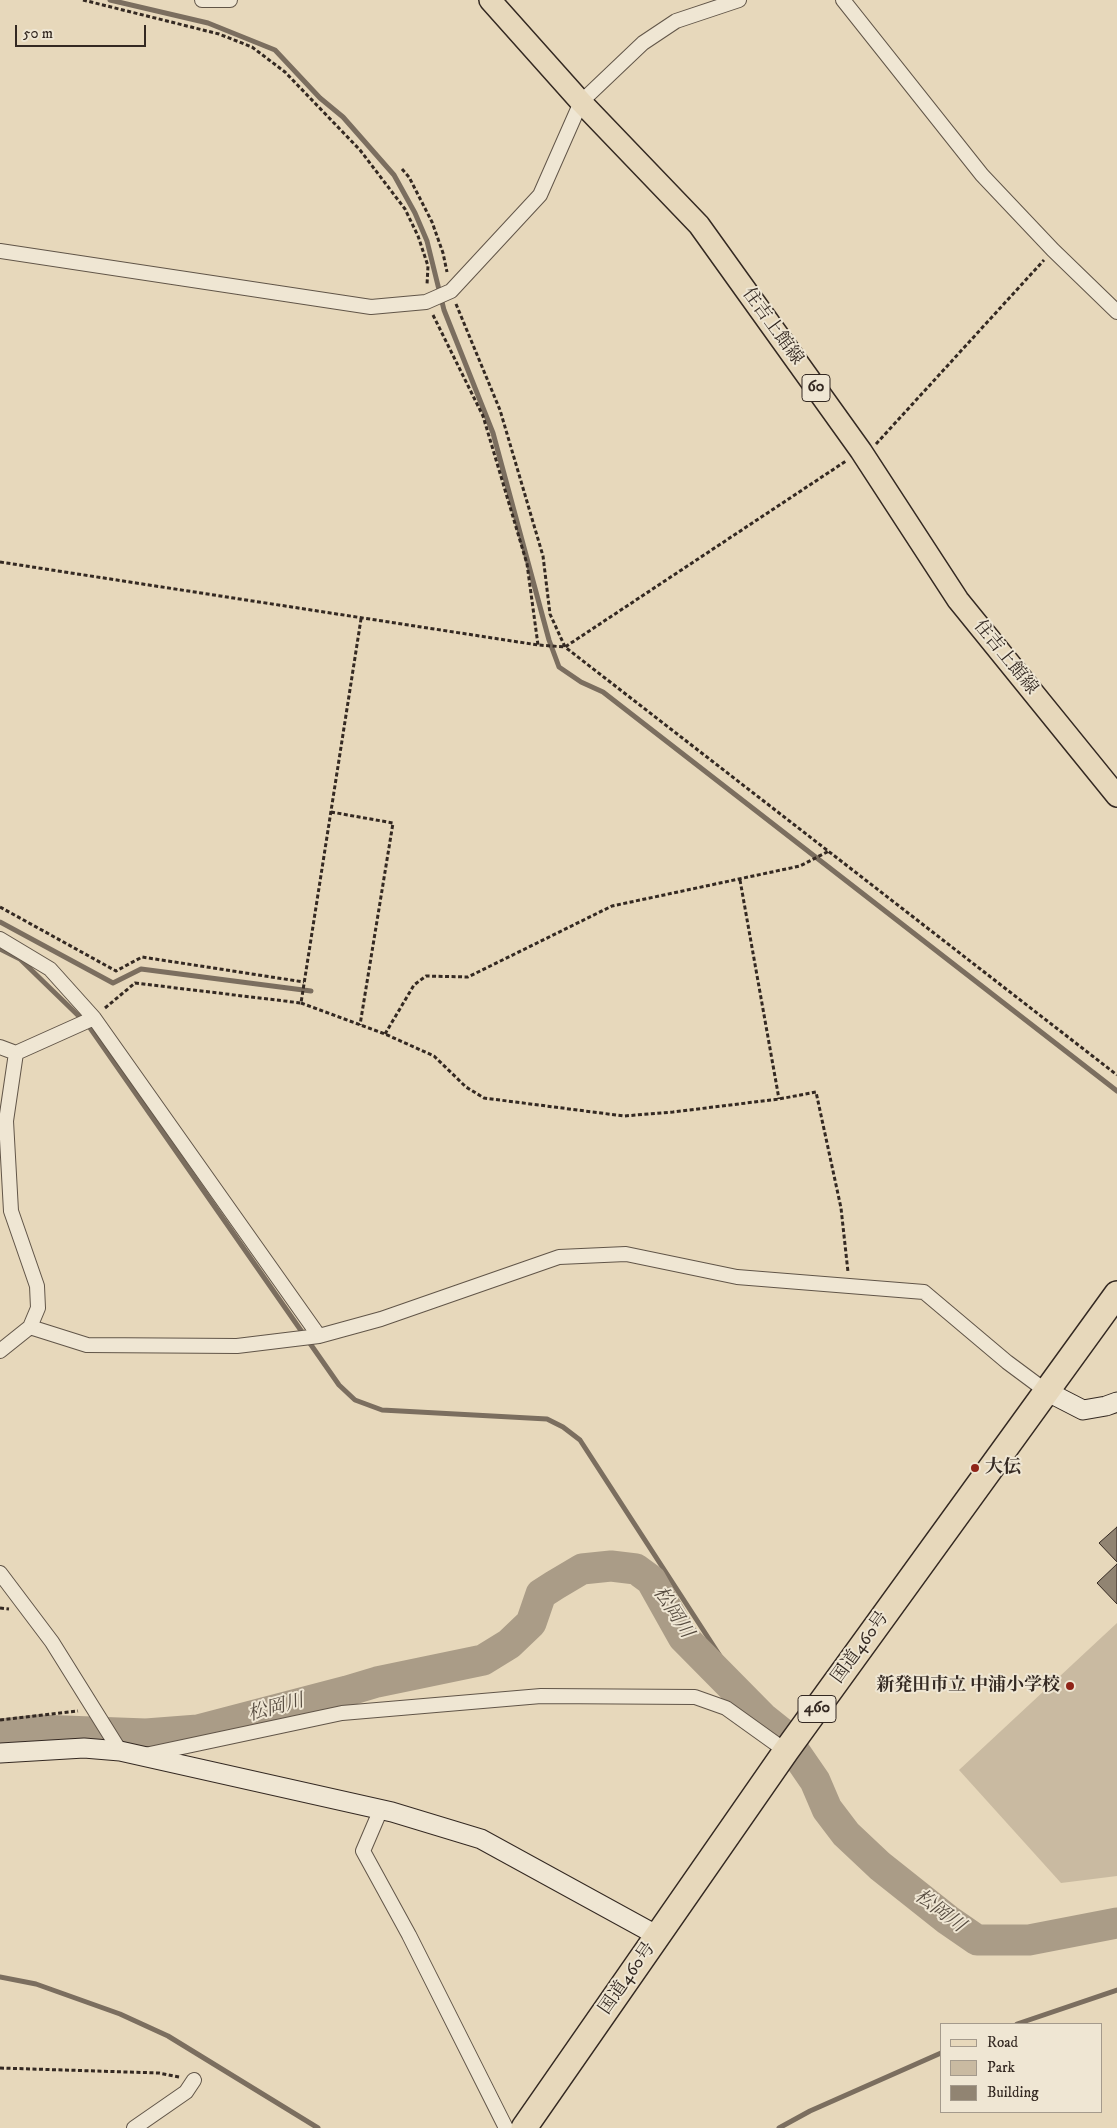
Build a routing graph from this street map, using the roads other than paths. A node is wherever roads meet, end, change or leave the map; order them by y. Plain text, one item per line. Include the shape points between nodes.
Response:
1 (202, 0) edge
2 (230, 0) edge
3 (490, 0) edge
4 (739, 0) edge
5 (843, 0) edge
6 (581, 102) junction
7 (0, 251) edge
8 (1117, 312) edge
9 (1117, 796) edge
10 (0, 939) edge
11 (94, 1018) junction
12 (0, 1047) edge
13 (16, 1053) junction
14 (1117, 1294) edge
15 (30, 1326) junction
16 (319, 1336) junction
17 (0, 1351) edge
18 (1046, 1391) junction
19 (1117, 1402) edge
20 (0, 1573) edge
21 (120, 1751) junction
22 (786, 1752) junction
23 (0, 1754) edge
24 (144, 1755) junction
25 (381, 1809) junction
26 (658, 1936) junction
27 (194, 2080) road end
28 (134, 2128) edge
29 (506, 2128) edge
30 (524, 2128) edge

1 - 2 street
3 - 6 main road, 住吉上館線 / 60
4 - 6 street via 676,20 643,43
5 - 8 street via 982,175
6 - 7 street via 540,195 450,291 426,302 371,308
6 - 9 main road, 住吉上館線 / 60 via 699,225 861,451 958,600
10 - 11 street via 50,969
11 - 13 street
11 - 16 street
12 - 13 street
13 - 15 street via 6,1121 11,1211 37,1286 38,1308
14 - 18 highway, 国道460号 / 460
15 - 16 street via 87,1345 237,1346
15 - 17 street
16 - 18 street via 381,1319 559,1257 626,1254 737,1277 924,1292
18 - 19 street via 1083,1410
18 - 22 highway, 国道460号 / 460
20 - 21 street via 52,1642
21 - 23 street via 84,1748
21 - 24 street
22 - 24 street via 726,1708 695,1697 541,1696 342,1713
22 - 26 highway, 国道460号 / 460
24 - 25 street
25 - 26 street via 481,1840
25 - 29 street via 363,1851
26 - 30 highway, 国道460号 / 460
27 - 28 street via 186,2092

